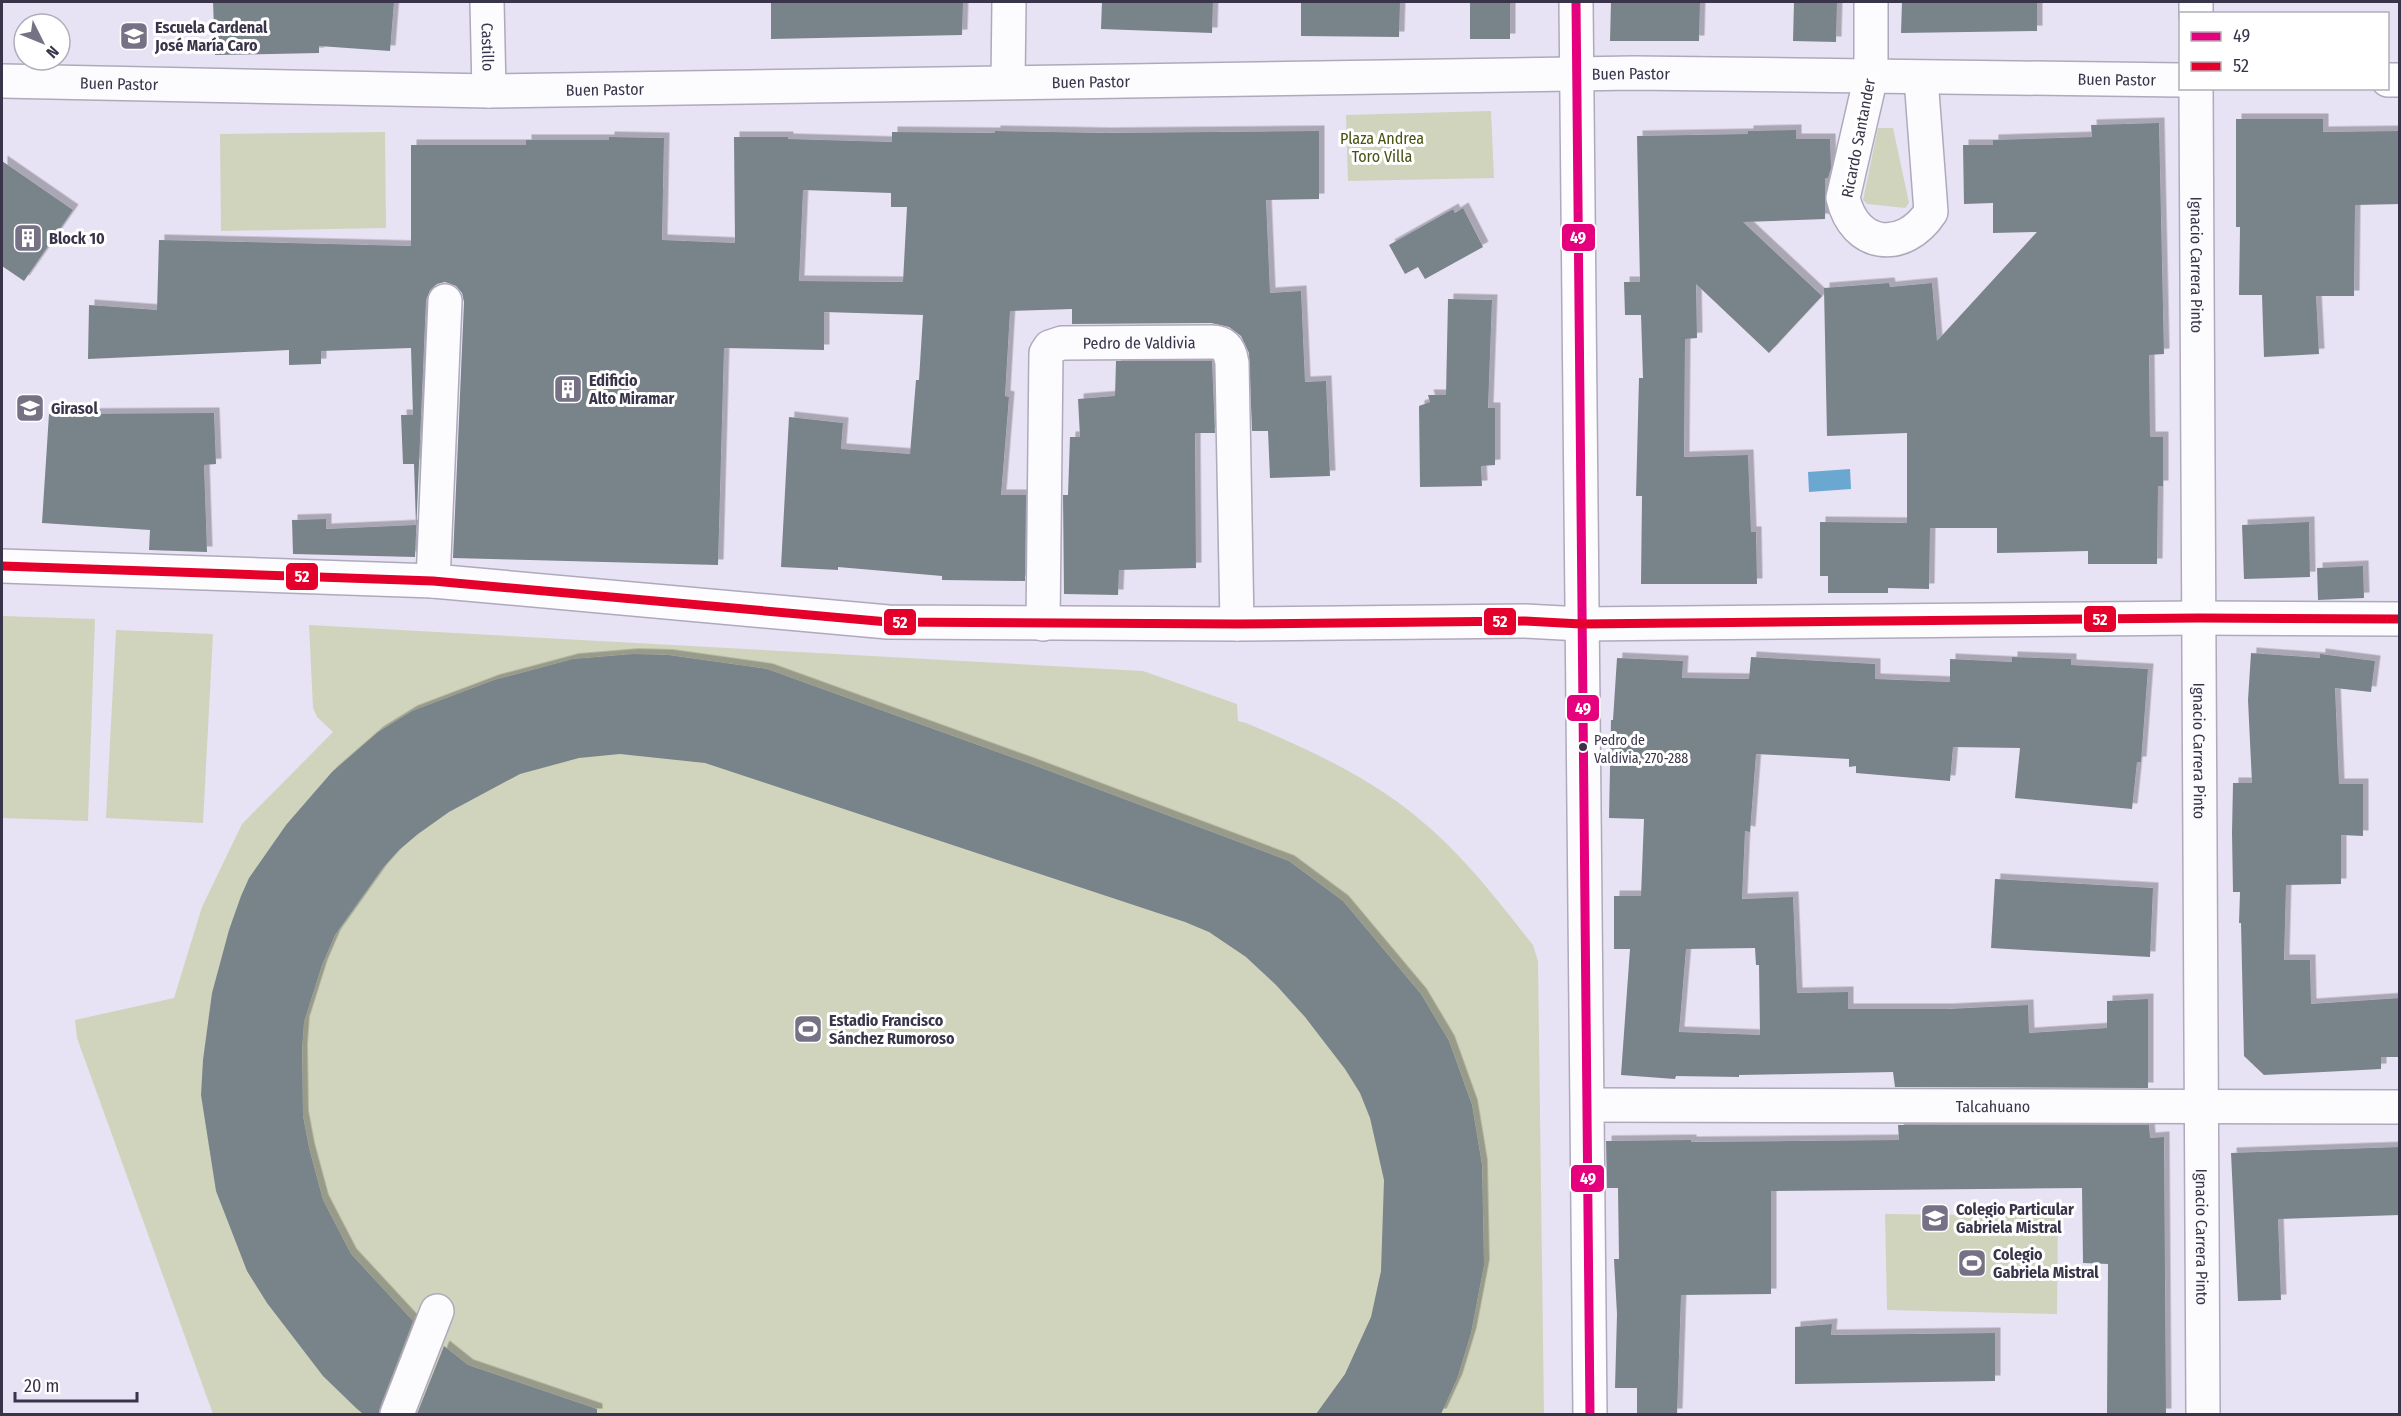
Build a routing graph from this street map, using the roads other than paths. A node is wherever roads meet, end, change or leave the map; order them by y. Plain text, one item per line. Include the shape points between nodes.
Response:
1 (487, 2) edge
2 (1009, 2) edge
3 (1576, 2) edge
4 (1871, 2) edge
5 (1577, 74) junction
6 (1871, 76) junction
7 (1921, 78) junction
8 (2179, 80) edge
9 (2, 81) edge
10 (1008, 82) junction
11 (2196, 90) edge
12 (489, 91) junction
13 (445, 301) dead end
14 (2, 566) edge
15 (433, 581) junction
16 (2199, 618) junction
17 (2400, 620) edge
18 (1043, 624) junction
19 (1237, 624) junction
20 (1581, 624) junction
21 (1588, 1105) junction
22 (2202, 1107) junction
23 (2400, 1107) edge
24 (437, 1311) dead end
25 (397, 1414) edge
26 (1590, 1414) edge
27 (2203, 1414) edge

1 - 12 street, Castillo
2 - 10 street
3 - 5 street
4 - 6 street, Ricardo Santander
5 - 6 street, Buen Pastor
5 - 10 street, Buen Pastor
5 - 20 street
6 - 7 street, Buen Pastor
6 - 7 street, Ricardo Santander via 1843,198 1846,212 1859,229 1878,239 1894,240 1910,235 1931,212
7 - 8 street, Buen Pastor
9 - 12 street, Buen Pastor
10 - 12 street, Buen Pastor
11 - 16 street, Ignacio Carrera Pinto
13 - 15 street
14 - 15 street
15 - 18 street via 888,622
16 - 17 street
16 - 20 street
16 - 22 street, Ignacio Carrera Pinto
18 - 19 street
18 - 19 street, Pedro de Valdivia via 1046,353 1062,343 1219,342 1231,353 1233,363
19 - 20 street
20 - 21 street
21 - 22 street, Talcahuano
21 - 26 street
22 - 23 street, Talcahuano
22 - 27 street, Ignacio Carrera Pinto
24 - 25 street

